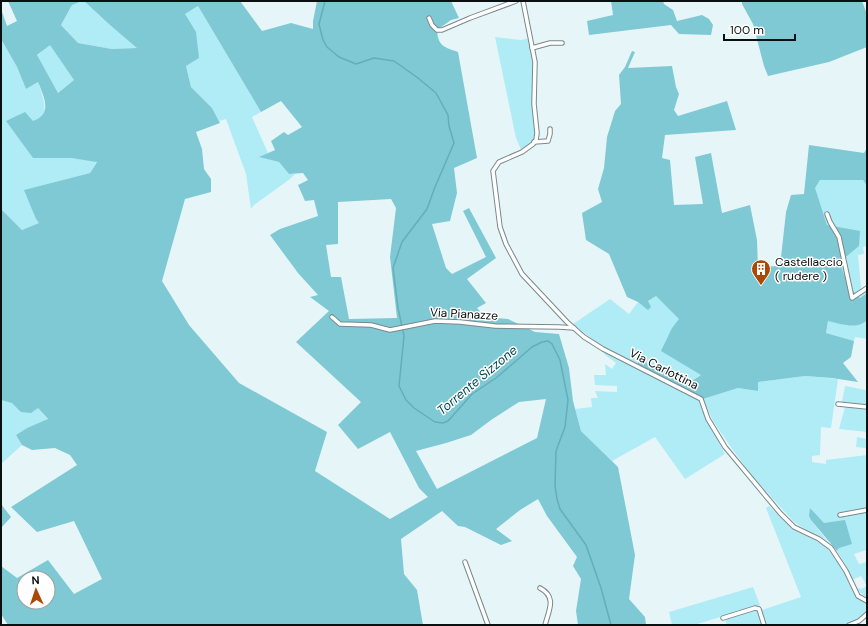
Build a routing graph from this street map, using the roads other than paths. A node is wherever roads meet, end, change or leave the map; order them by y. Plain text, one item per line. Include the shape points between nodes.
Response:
1 (516, 1) edge
2 (523, 1) edge
3 (429, 18) dead end
4 (562, 44) dead end
5 (532, 48) junction
6 (550, 129) dead end
7 (534, 142) junction
8 (827, 214) dead end
9 (867, 288) edge
10 (332, 317) dead end
11 (575, 328) junction
12 (838, 404) dead end
13 (867, 407) edge
14 (867, 510) edge
15 (840, 515) dead end
16 (465, 562) dead end
17 (540, 588) dead end
18 (867, 601) edge
19 (867, 614) edge
20 (723, 618) dead end
21 (488, 625) edge
22 (545, 625) edge
23 (764, 625) edge
24 (849, 625) edge

1 - 3 street via 442,30 437,30
2 - 5 street
4 - 5 street via 550,43
5 - 7 street via 537,133
6 - 7 street, Via Carlottina via 548,141
7 - 11 street, Via Carlottina via 528,148 499,162 493,171 500,227 522,274
8 - 9 street via 839,237 852,298
10 - 11 street, Via Pianazze via 340,324 371,325 390,330 435,321
11 - 18 street, Via Carlottina via 603,349 701,399 708,418 725,447 794,527 831,548 858,596
12 - 13 street
14 - 15 street
16 - 21 street
17 - 22 street via 550,596 551,603
19 - 24 street
20 - 23 street via 755,608 759,609

